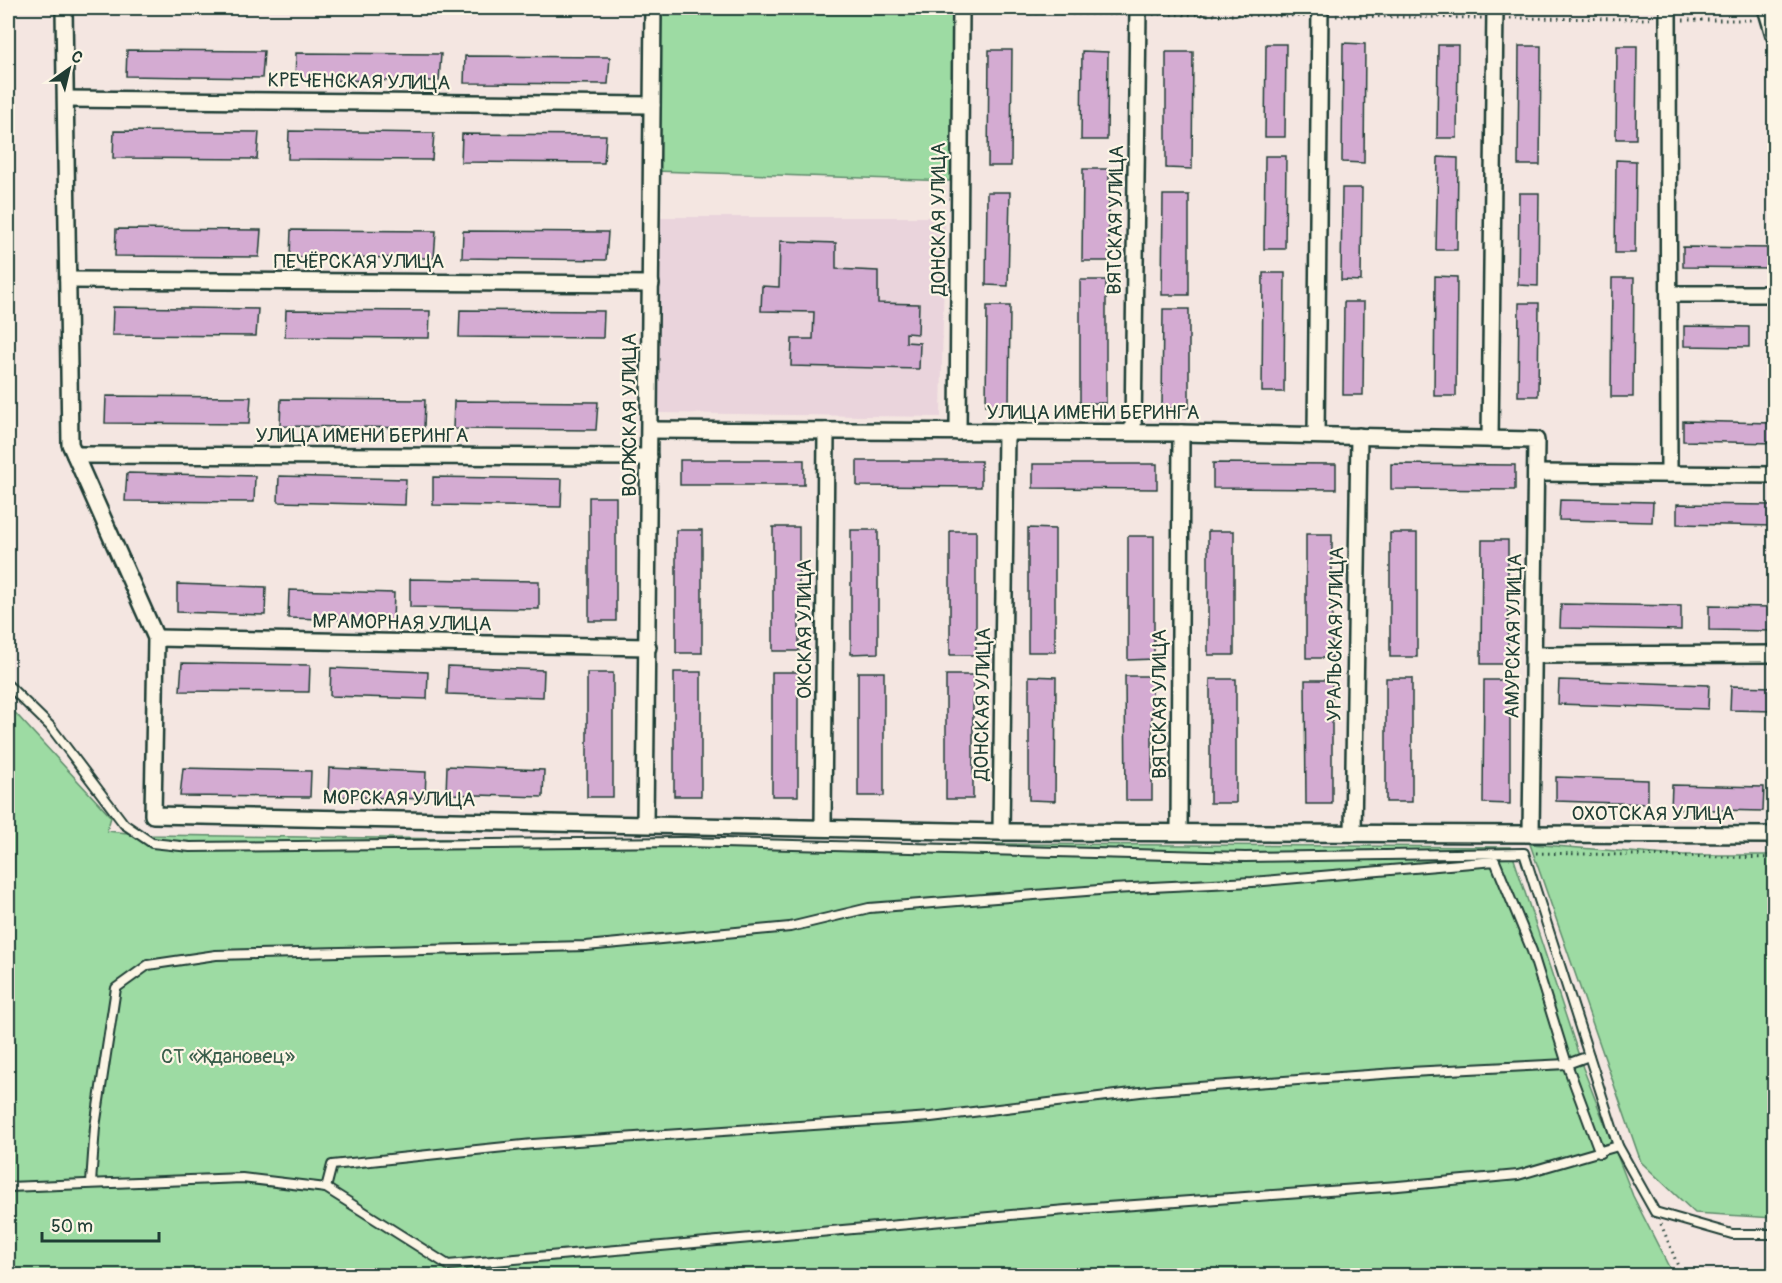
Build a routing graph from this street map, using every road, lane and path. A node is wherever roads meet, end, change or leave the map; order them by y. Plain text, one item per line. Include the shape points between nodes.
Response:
1 (64, 8) edge
2 (575, 8) edge
3 (653, 8) edge
4 (1643, 8) edge
5 (961, 10) edge
6 (1138, 11) edge
7 (1320, 12) edge
8 (1668, 12) edge
9 (1495, 13) edge
10 (1769, 18) edge
11 (66, 99) junction
12 (652, 105) junction
13 (68, 280) junction
14 (651, 284) junction
15 (1669, 294) junction
16 (1774, 294) edge
17 (650, 430) junction
18 (826, 431) junction
19 (957, 432) junction
20 (1006, 432) junction
21 (1133, 432) junction
22 (1181, 433) junction
23 (1316, 435) junction
24 (1359, 436) junction
25 (1490, 439) junction
26 (1536, 440) joint
27 (75, 455) junction
28 (649, 457) junction
29 (1536, 473) junction
30 (1669, 474) junction
31 (1774, 475) edge
32 (156, 638) junction
33 (648, 647) junction
34 (1774, 654) edge
35 (1533, 655) junction
36 (8, 685) edge
37 (645, 824) junction
38 (824, 827) junction
39 (1002, 832) junction
40 (1179, 832) junction
41 (1353, 833) junction
42 (1531, 833) junction
43 (1774, 835) edge
44 (1524, 853) junction
45 (1774, 858) edge
46 (1589, 1056) junction
47 (1567, 1064) junction
48 (1618, 1146) junction
49 (1600, 1153) junction
50 (92, 1183) junction
51 (8, 1186) edge
52 (326, 1188) junction
53 (1655, 1212) junction
54 (1774, 1234) edge
55 (1682, 1275) edge

1 - 11 street
2 - 3 path
3 - 5 path
3 - 12 street, ВОЛЖСКАЯ УЛИЦА
4 - 8 path
5 - 6 path
5 - 19 street, ДОНСКАЯ УЛИЦА
6 - 7 path
6 - 21 street, ВЯТСКАЯ УЛИЦА
7 - 9 path
7 - 23 street
8 - 9 path
8 - 10 path
8 - 10 path
8 - 15 street
9 - 25 street
11 - 12 street, КРЕЧЕНСКАЯ УЛИЦА
11 - 13 street
12 - 14 street, ВОЛЖСКАЯ УЛИЦА
13 - 14 street, ПЕЧЁРСКАЯ УЛИЦА
13 - 27 street via 70,444
14 - 17 street, ВОЛЖСКАЯ УЛИЦА
15 - 16 street
15 - 30 street
17 - 18 street, УЛИЦА ИМЕНИ БЕРИНГА
17 - 28 street, ВОЛЖСКАЯ УЛИЦА
18 - 19 street, УЛИЦА ИМЕНИ БЕРИНГА
18 - 38 street, ОКСКАЯ УЛИЦА
19 - 20 street, УЛИЦА ИМЕНИ БЕРИНГА
20 - 21 street, УЛИЦА ИМЕНИ БЕРИНГА
20 - 39 street, ДОНСКАЯ УЛИЦА
21 - 22 street, УЛИЦА ИМЕНИ БЕРИНГА
22 - 23 street, УЛИЦА ИМЕНИ БЕРИНГА
22 - 40 street, ВЯТСКАЯ УЛИЦА
23 - 24 street, УЛИЦА ИМЕНИ БЕРИНГА
24 - 25 street, УЛИЦА ИМЕНИ БЕРИНГА
24 - 41 street, УРАЛЬСКАЯ УЛИЦА
25 - 26 street, УЛИЦА ИМЕНИ БЕРИНГА
26 - 29 street, АМУРСКАЯ УЛИЦА
27 - 28 street, УЛИЦА ИМЕНИ БЕРИНГА
27 - 32 street
28 - 33 street, ВОЛЖСКАЯ УЛИЦА
29 - 30 street
29 - 35 street, АМУРСКАЯ УЛИЦА
30 - 31 street
32 - 33 street, МРАМОРНАЯ УЛИЦА
32 - 37 street, МОРСКАЯ УЛИЦА via 153,815
33 - 37 street, ВОЛЖСКАЯ УЛИЦА
34 - 35 street
35 - 42 street, АМУРСКАЯ УЛИЦА
36 - 44 lane via 50,726 124,825 152,843 190,847 684,842 1245,857
37 - 38 street, МОРСКАЯ УЛИЦА
38 - 39 street, МОРСКАЯ УЛИЦА
39 - 40 street, ОХОТСКАЯ УЛИЦА
40 - 41 street, ОХОТСКАЯ УЛИЦА
41 - 42 street, ОХОТСКАЯ УЛИЦА
42 - 43 street, ОХОТСКАЯ УЛИЦА
44 - 45 path
44 - 46 lane
46 - 47 lane
46 - 48 lane
47 - 49 lane
47 - 50 lane via 1532,951 1495,861 869,908 790,927 586,945 216,955 148,964 116,988 94,1127
47 - 52 lane via 1157,1090 931,1117 533,1144 332,1165
48 - 49 lane
48 - 53 lane
49 - 52 lane via 1518,1175 1066,1210 448,1265
50 - 51 lane
50 - 52 lane via 242,1178
53 - 54 lane via 1732,1234
53 - 55 path

